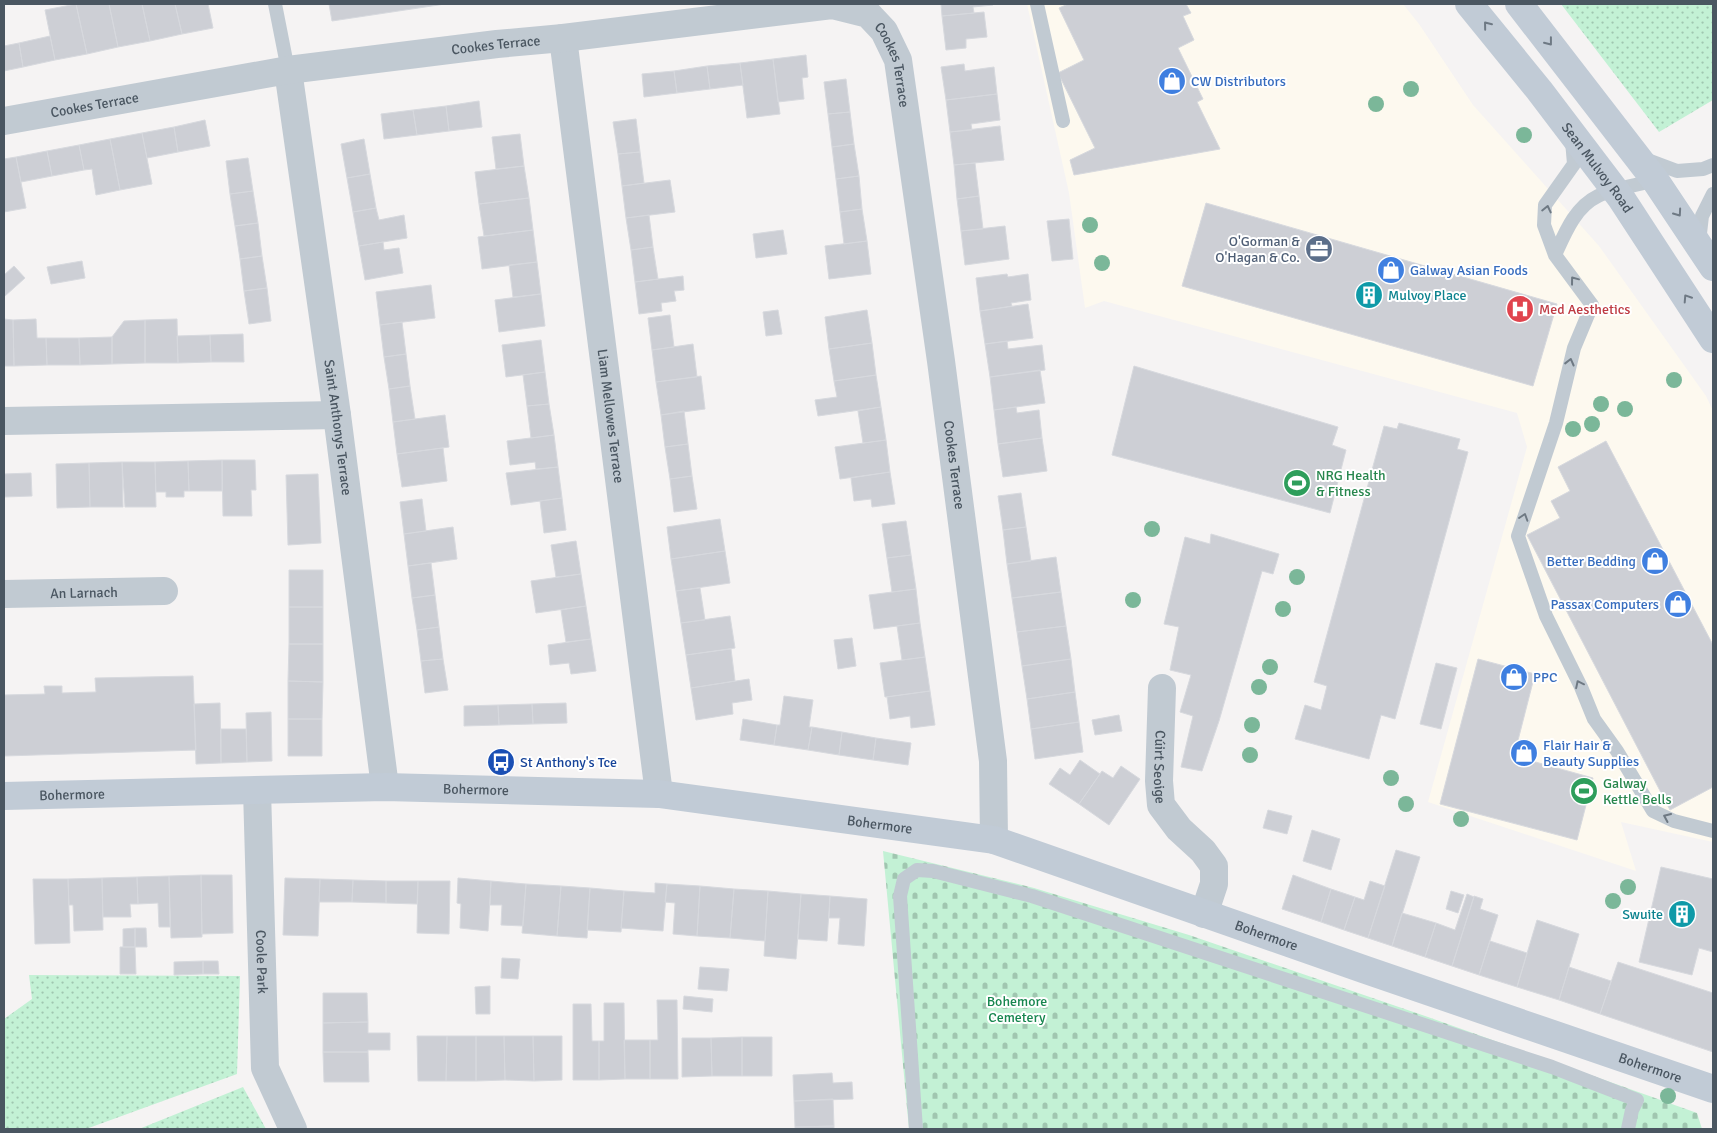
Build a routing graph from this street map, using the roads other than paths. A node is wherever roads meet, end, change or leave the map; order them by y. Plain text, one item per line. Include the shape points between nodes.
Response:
1 (275, 4) edge
2 (1037, 4) edge
3 (1469, 4) edge
4 (1519, 4) edge
5 (563, 38) junction
6 (288, 70) junction
7 (4, 121) edge
8 (1063, 121) dead end
9 (1571, 132) junction
10 (1637, 156) junction
11 (1713, 166) edge
12 (1655, 180) junction
13 (1616, 191) junction
14 (1713, 194) edge
15 (1699, 244) junction
16 (1555, 255) junction
17 (1713, 267) edge
18 (1713, 339) edge
19 (337, 415) junction
20 (4, 421) edge
21 (164, 591) dead end
22 (4, 594) edge
23 (1162, 688) dead end
24 (385, 787) junction
25 (257, 790) junction
26 (659, 794) junction
27 (4, 796) edge
28 (1713, 831) edge
29 (994, 840) junction
30 (1204, 914) junction
31 (1713, 1089) edge
32 (293, 1129) edge
33 (916, 1129) edge
34 (1628, 1129) edge

1 - 6 lane
2 - 8 lane
9 -> 3 main road, Sean Mulvoy Road
4 -> 10 main road
5 - 6 street, Cookes Terrace
5 - 26 street, Liam Mellowes Terrace
5 - 29 street, Cookes Terrace via 832,5 868,14 884,31 898,60 941,361 993,761
6 - 7 street, Cookes Terrace
6 - 19 street, Saint Anthonys Terrace
9 - 13 main road, Sean Mulvoy Road
16 -> 9 lane via 1544,225 1545,205 1574,164
10 - 11 lane via 1677,171
10 - 12 main road
12 - 13 lane
12 -> 15 main road
13 - 16 lane via 1598,196 1578,212
18 -> 13 main road, Sean Mulvoy Road
14 - 15 lane via 1702,216
15 - 17 main road
28 -> 16 lane via 1653,812 1594,719 1546,616 1518,536 1556,423 1574,348 1592,305
19 - 20 street
19 - 24 street, Saint Anthonys Terrace
21 - 22 street, An Larnach
23 - 30 street, Cúirt Seoige via 1161,805 1214,866 1214,884
24 - 25 main road, Bohermore
24 - 26 main road, Bohermore
25 - 27 main road, Bohermore
25 - 32 street, Coole Park via 265,1068
26 - 29 main road, Bohermore
29 - 30 main road, Bohermore
30 - 31 main road, Bohermore
33 - 34 lane via 900,896 904,879 917,870 934,871 1032,896 1552,1067 1637,1100

